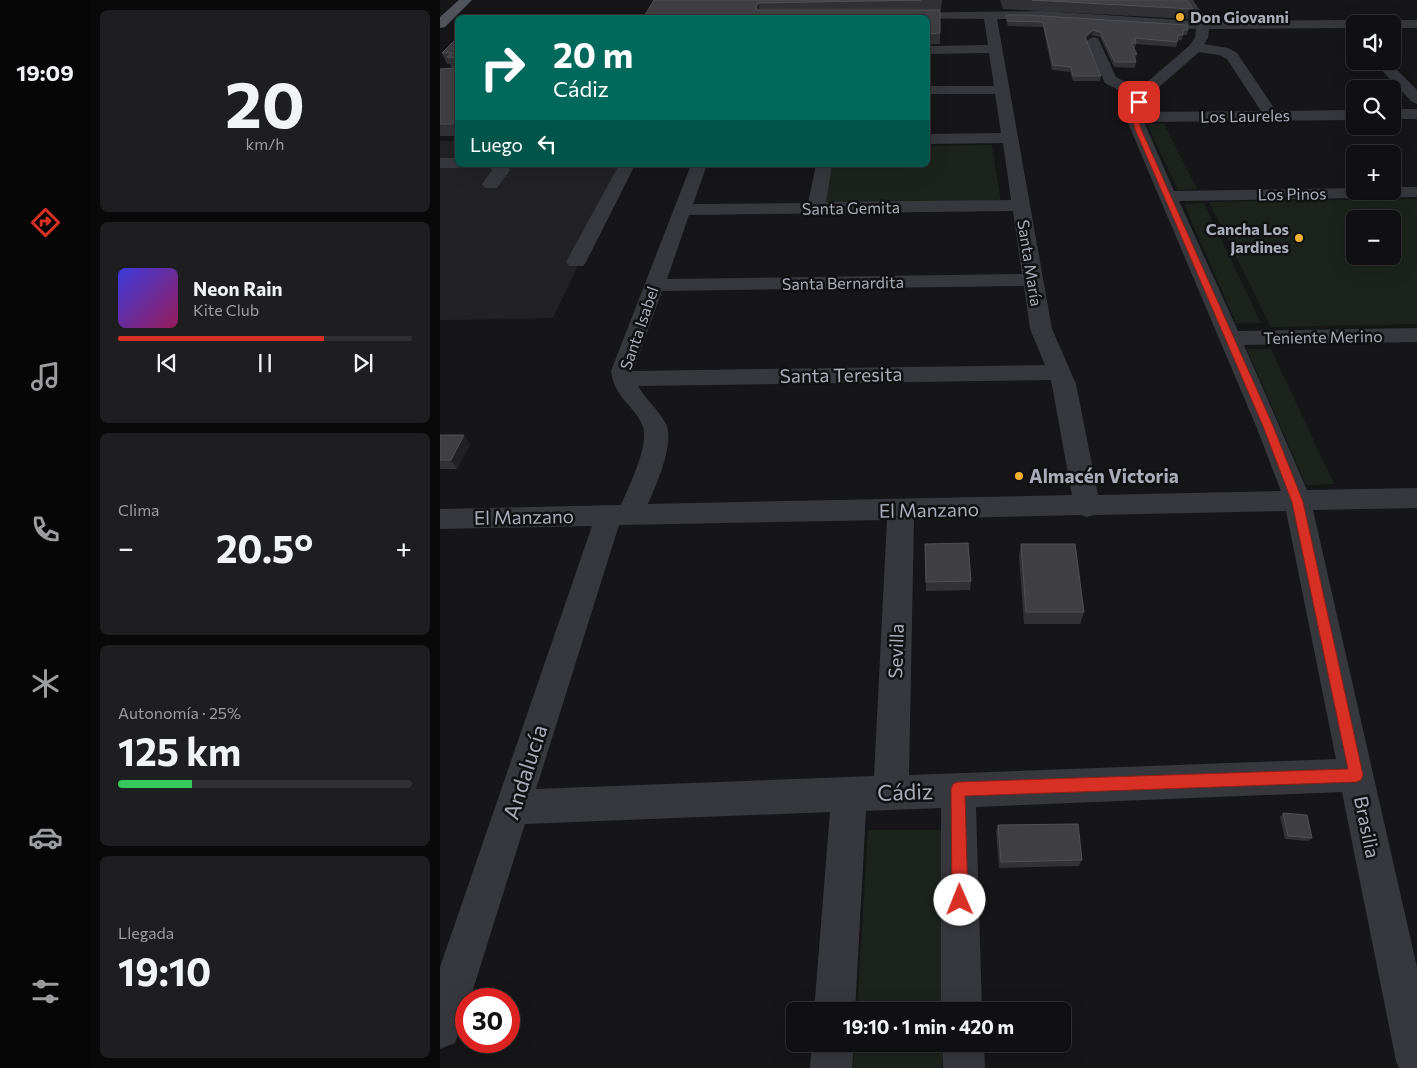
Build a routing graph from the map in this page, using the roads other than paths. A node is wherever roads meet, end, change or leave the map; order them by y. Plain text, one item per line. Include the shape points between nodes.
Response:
1 (466, 0) edge
2 (1188, 0) edge
3 (990, 15) junction
4 (930, 16) edge
5 (440, 24) edge
6 (1346, 24) edge
7 (1401, 24) edge
8 (1417, 24) edge
9 (1202, 25) junction
10 (1092, 41) edge
11 (1195, 47) junction
12 (996, 49) junction
13 (930, 50) edge
14 (1389, 70) edge
15 (930, 90) edge
16 (1002, 90) junction
17 (1142, 96) junction
18 (1417, 99) edge
19 (1401, 114) edge
20 (1417, 114) edge
21 (1346, 115) edge
22 (1272, 116) junction
23 (1135, 117) junction
24 (1010, 138) junction
25 (930, 139) edge
26 (440, 163) edge
27 (455, 163) edge
28 (499, 167) edge
29 (625, 167) edge
30 (698, 167) edge
31 (824, 167) edge
32 (491, 184) dead end
33 (1417, 192) edge
34 (1168, 196) junction
35 (1021, 205) junction
36 (816, 208) junction
37 (682, 210) junction
38 (576, 262) dead end
39 (1033, 280) junction
40 (654, 285) junction
41 (1417, 335) edge
42 (1230, 338) junction
43 (1059, 372) junction
44 (622, 379) junction
45 (1417, 498) edge
46 (1298, 502) junction
47 (1087, 507) junction
48 (901, 510) junction
49 (620, 515) junction
50 (440, 519) edge
51 (1356, 775) junction
52 (958, 789) junction
53 (891, 792) junction
54 (849, 794) junction
55 (514, 807) junction
56 (836, 1002) edge
57 (962, 1002) edge
58 (440, 1028) edge
59 (832, 1052) edge
60 (963, 1052) edge
61 (1417, 1060) edge
62 (831, 1068) edge
63 (964, 1068) edge

1 - 5 main road
2 - 9 street
3 - 4 street
3 - 9 street via 1062,15
3 - 12 street, Santa María
6 - 9 street
7 - 8 street
9 - 11 street via 1202,34
10 - 17 street via 1110,80
11 - 17 street via 1155,80
11 - 22 street via 1223,51 1232,56
12 - 13 street
12 - 16 street, Santa María
14 - 18 street
15 - 16 street
16 - 24 street, Santa María
17 - 23 street
19 - 20 street
21 - 22 street, Los Laureles
22 - 23 street, Los Laureles
23 - 34 street, Brasilia
24 - 25 street
24 - 35 street, Santa María
26 - 27 street
28 - 32 street via 501,170
29 - 38 street
30 - 37 street, Santa Isabel
31 - 36 street
33 - 34 street, Los Pinos
34 - 42 street, Brasilia
35 - 36 street, Santa Gemita
35 - 39 street, Santa María
36 - 37 street, Santa Gemita
37 - 40 street, Santa Isabel
39 - 40 street, Santa Bernardita
39 - 43 street, Santa María via 1043,337
40 - 44 street, Santa Isabel via 624,364
41 - 42 street, Teniente Merino
42 - 46 street, Brasilia
43 - 44 street, Santa Teresita
43 - 47 street, Santa María
44 - 49 street, Santa Isabel via 653,423 657,437
45 - 46 street, El Manzano
46 - 47 street, El Manzano
46 - 51 street, Brasilia
47 - 48 street, El Manzano
48 - 49 street, El Manzano
48 - 53 street, Sevilla
49 - 50 street, El Manzano
49 - 55 street, Andalucía
51 - 52 street, Cádiz
51 - 61 street, Brasilia
52 - 53 street, Cádiz
52 - 57 street
53 - 54 street, Cádiz
54 - 55 street, Cádiz
54 - 56 street
55 - 58 street, Andalucía
59 - 62 street
60 - 63 street

